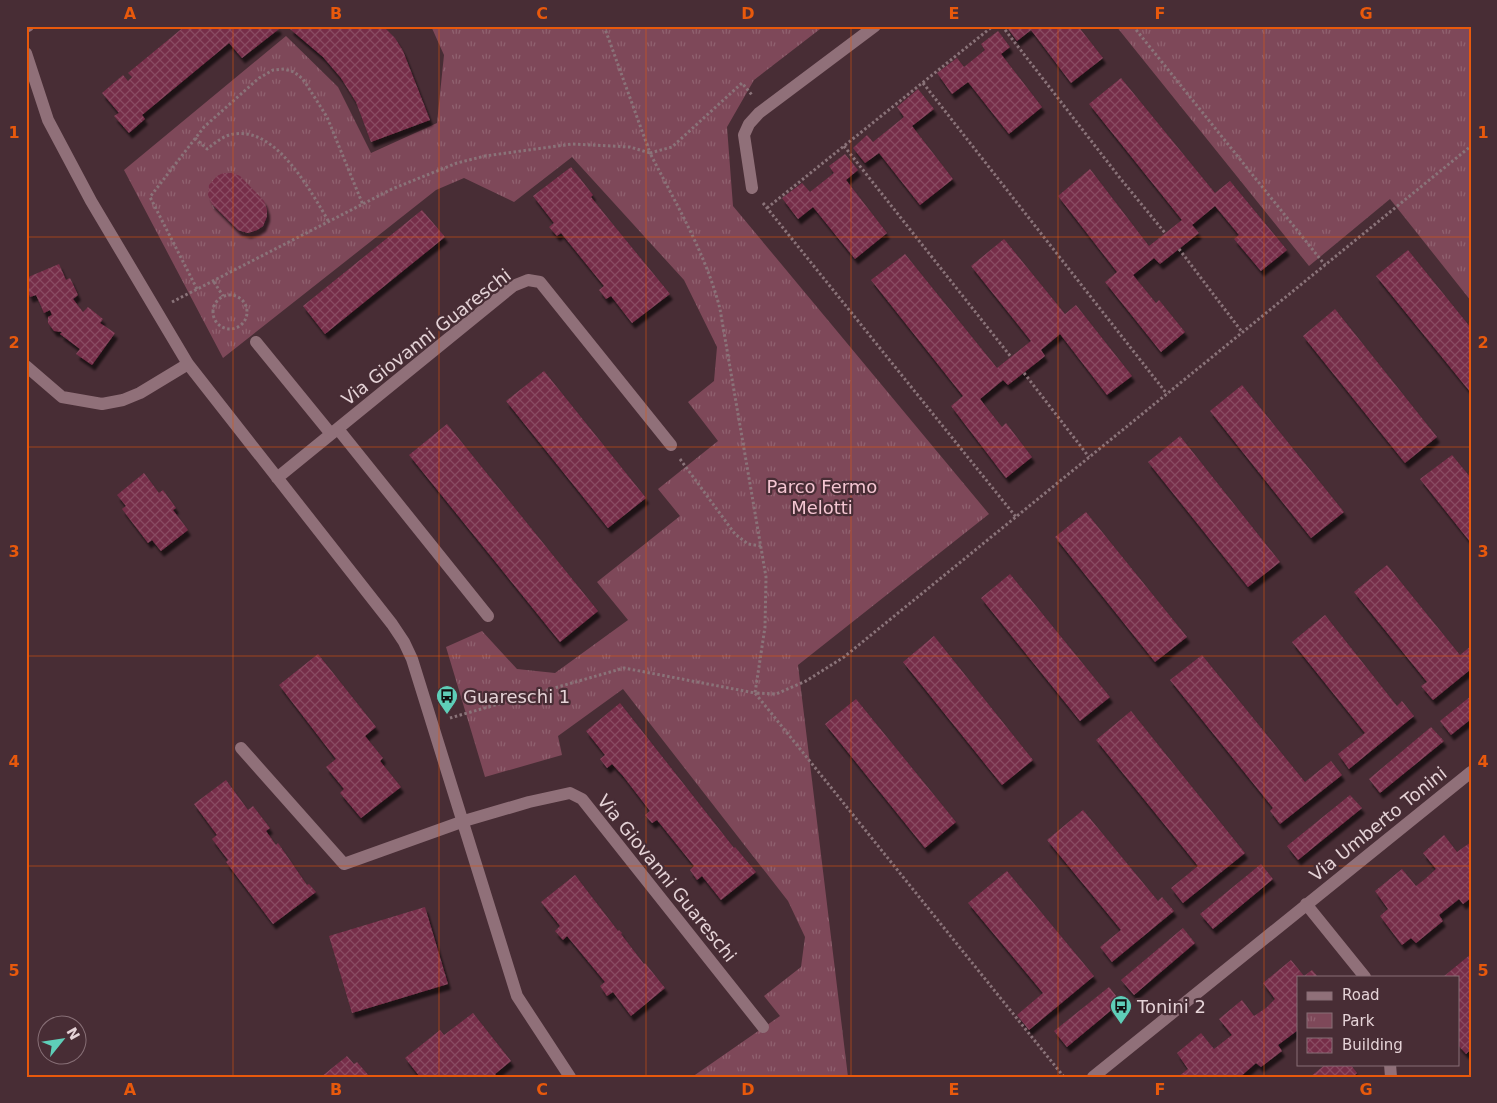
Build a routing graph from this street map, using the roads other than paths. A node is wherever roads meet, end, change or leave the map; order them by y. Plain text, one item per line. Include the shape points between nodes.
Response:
1 (875, 26) edge
2 (26, 53) edge
3 (752, 188) road end
4 (256, 342) dead end
5 (188, 364) junction
6 (26, 366) edge
7 (334, 431) junction
8 (671, 445) road end
9 (277, 478) junction
10 (488, 616) dead end
11 (241, 748) dead end
12 (1471, 772) edge
13 (464, 821) junction
14 (1306, 904) junction
15 (1364, 976) edge
16 (764, 1027) dead end
17 (570, 1077) edge
18 (1093, 1077) edge

1 - 3 street via 748,124 744,135
2 - 5 street via 48,120 91,201
4 - 7 street, Via Giovanni Guareschi
5 - 6 street via 131,397 102,404 62,397
5 - 9 street
7 - 8 street, Via Giovanni Guareschi via 513,286 528,280 540,282
7 - 9 street, Via Giovanni Guareschi
7 - 10 street, Via Giovanni Guareschi
9 - 13 street via 404,642
11 - 13 street, Via Giovanni Guareschi via 344,864
12 - 14 street, Via Umberto Tonini
13 - 16 street, Via Giovanni Guareschi via 570,793 582,799
13 - 17 street via 517,996
14 - 15 street, Via Umberto Tonini
14 - 18 street, Via Umberto Tonini

